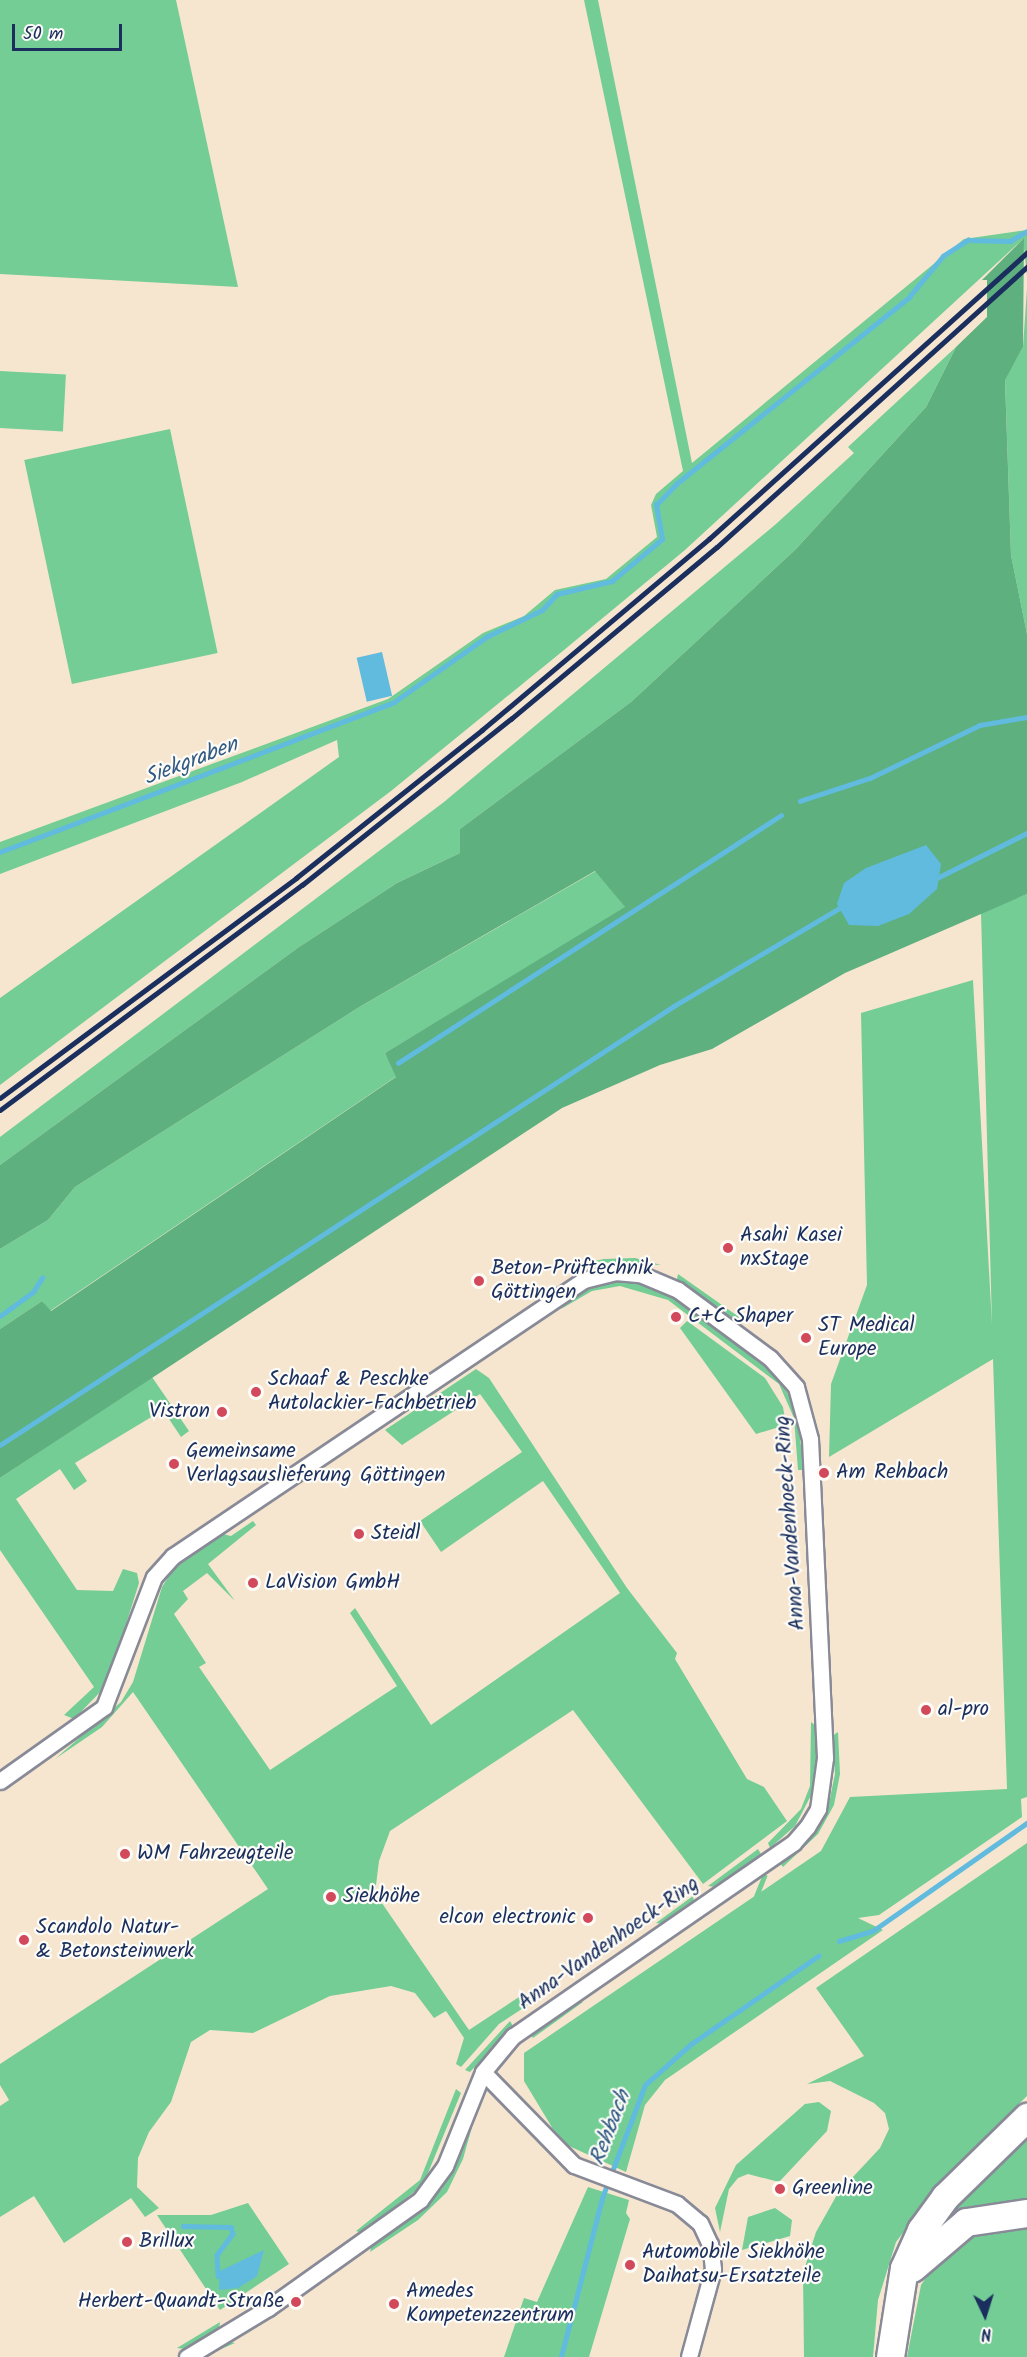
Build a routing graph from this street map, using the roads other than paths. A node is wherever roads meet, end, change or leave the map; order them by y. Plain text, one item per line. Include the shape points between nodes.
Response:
1 (0, 1781) edge
2 (483, 2072) junction
3 (1027, 2117) edge
4 (1027, 2212) edge
5 (899, 2290) junction
6 (187, 2357) edge
7 (689, 2357) edge
8 (890, 2357) edge

1 - 2 street, Anna-Vandenhoeck-Ring via 105,1707 154,1577 173,1557 567,1289 615,1272 640,1274 678,1290 787,1373 807,1415 824,1786 818,1809 793,1843 513,2036
2 - 6 street, Anna-Vandenhoeck-Ring via 445,2166 420,2200 268,2308
2 - 7 street via 559,2154 592,2174 677,2204 706,2232 712,2278
3 - 5 highway via 931,2214
4 - 5 highway via 985,2216 951,2231 923,2255
5 - 8 highway

